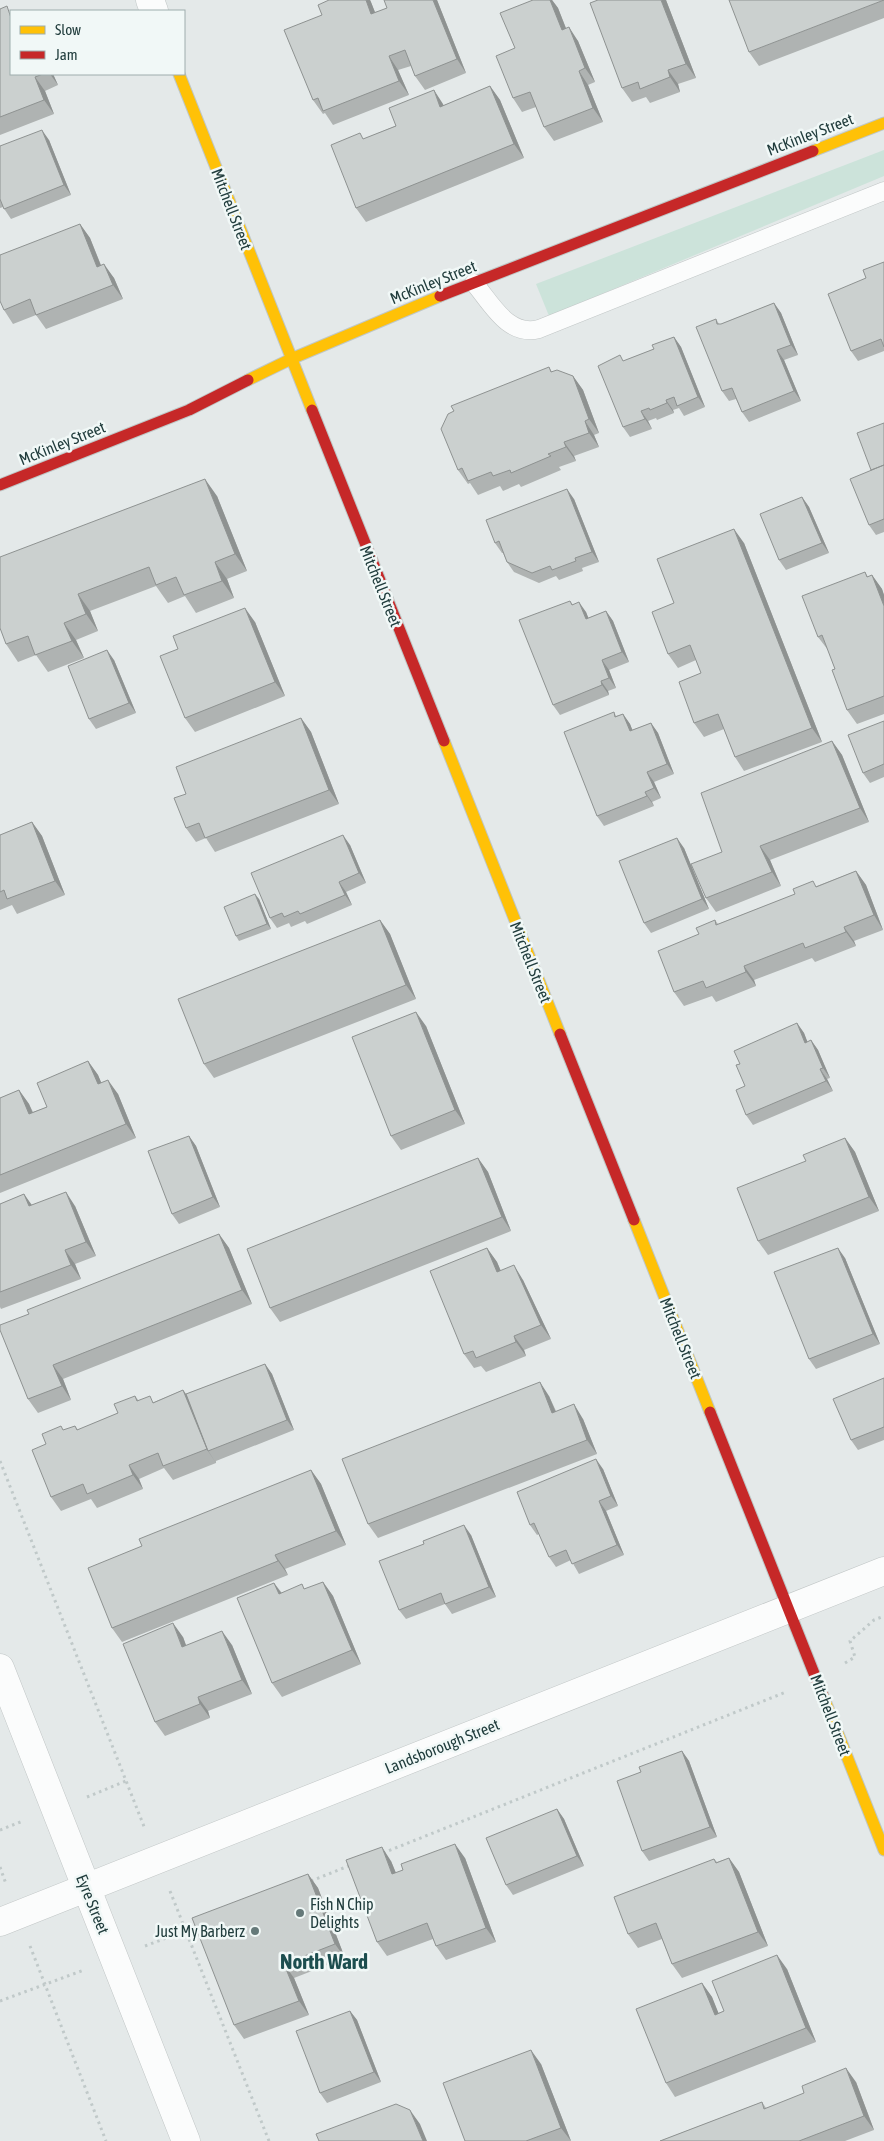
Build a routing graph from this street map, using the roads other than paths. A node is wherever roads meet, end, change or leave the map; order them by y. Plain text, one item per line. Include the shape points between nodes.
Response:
1 (179, 75) edge
2 (884, 123) edge
3 (884, 191) edge
4 (474, 283) junction
5 (291, 359) junction
6 (0, 485) edge
7 (884, 1571) edge
8 (789, 1609) junction
9 (0, 1668) edge
10 (884, 1850) edge
11 (86, 1888) junction
12 (9, 1918) edge
13 (186, 2141) edge

1 - 5 street, Mitchell Street
2 - 4 street, McKinley Street
3 - 4 lane via 526,332 510,326
4 - 5 street, McKinley Street
5 - 6 street, McKinley Street via 189,410
5 - 8 street, Mitchell Street
7 - 8 street, Landsborough Street
8 - 10 street, Mitchell Street
8 - 11 street, Landsborough Street
9 - 11 street, Eyre Street
11 - 12 street, Landsborough Street
11 - 13 street, Eyre Street

